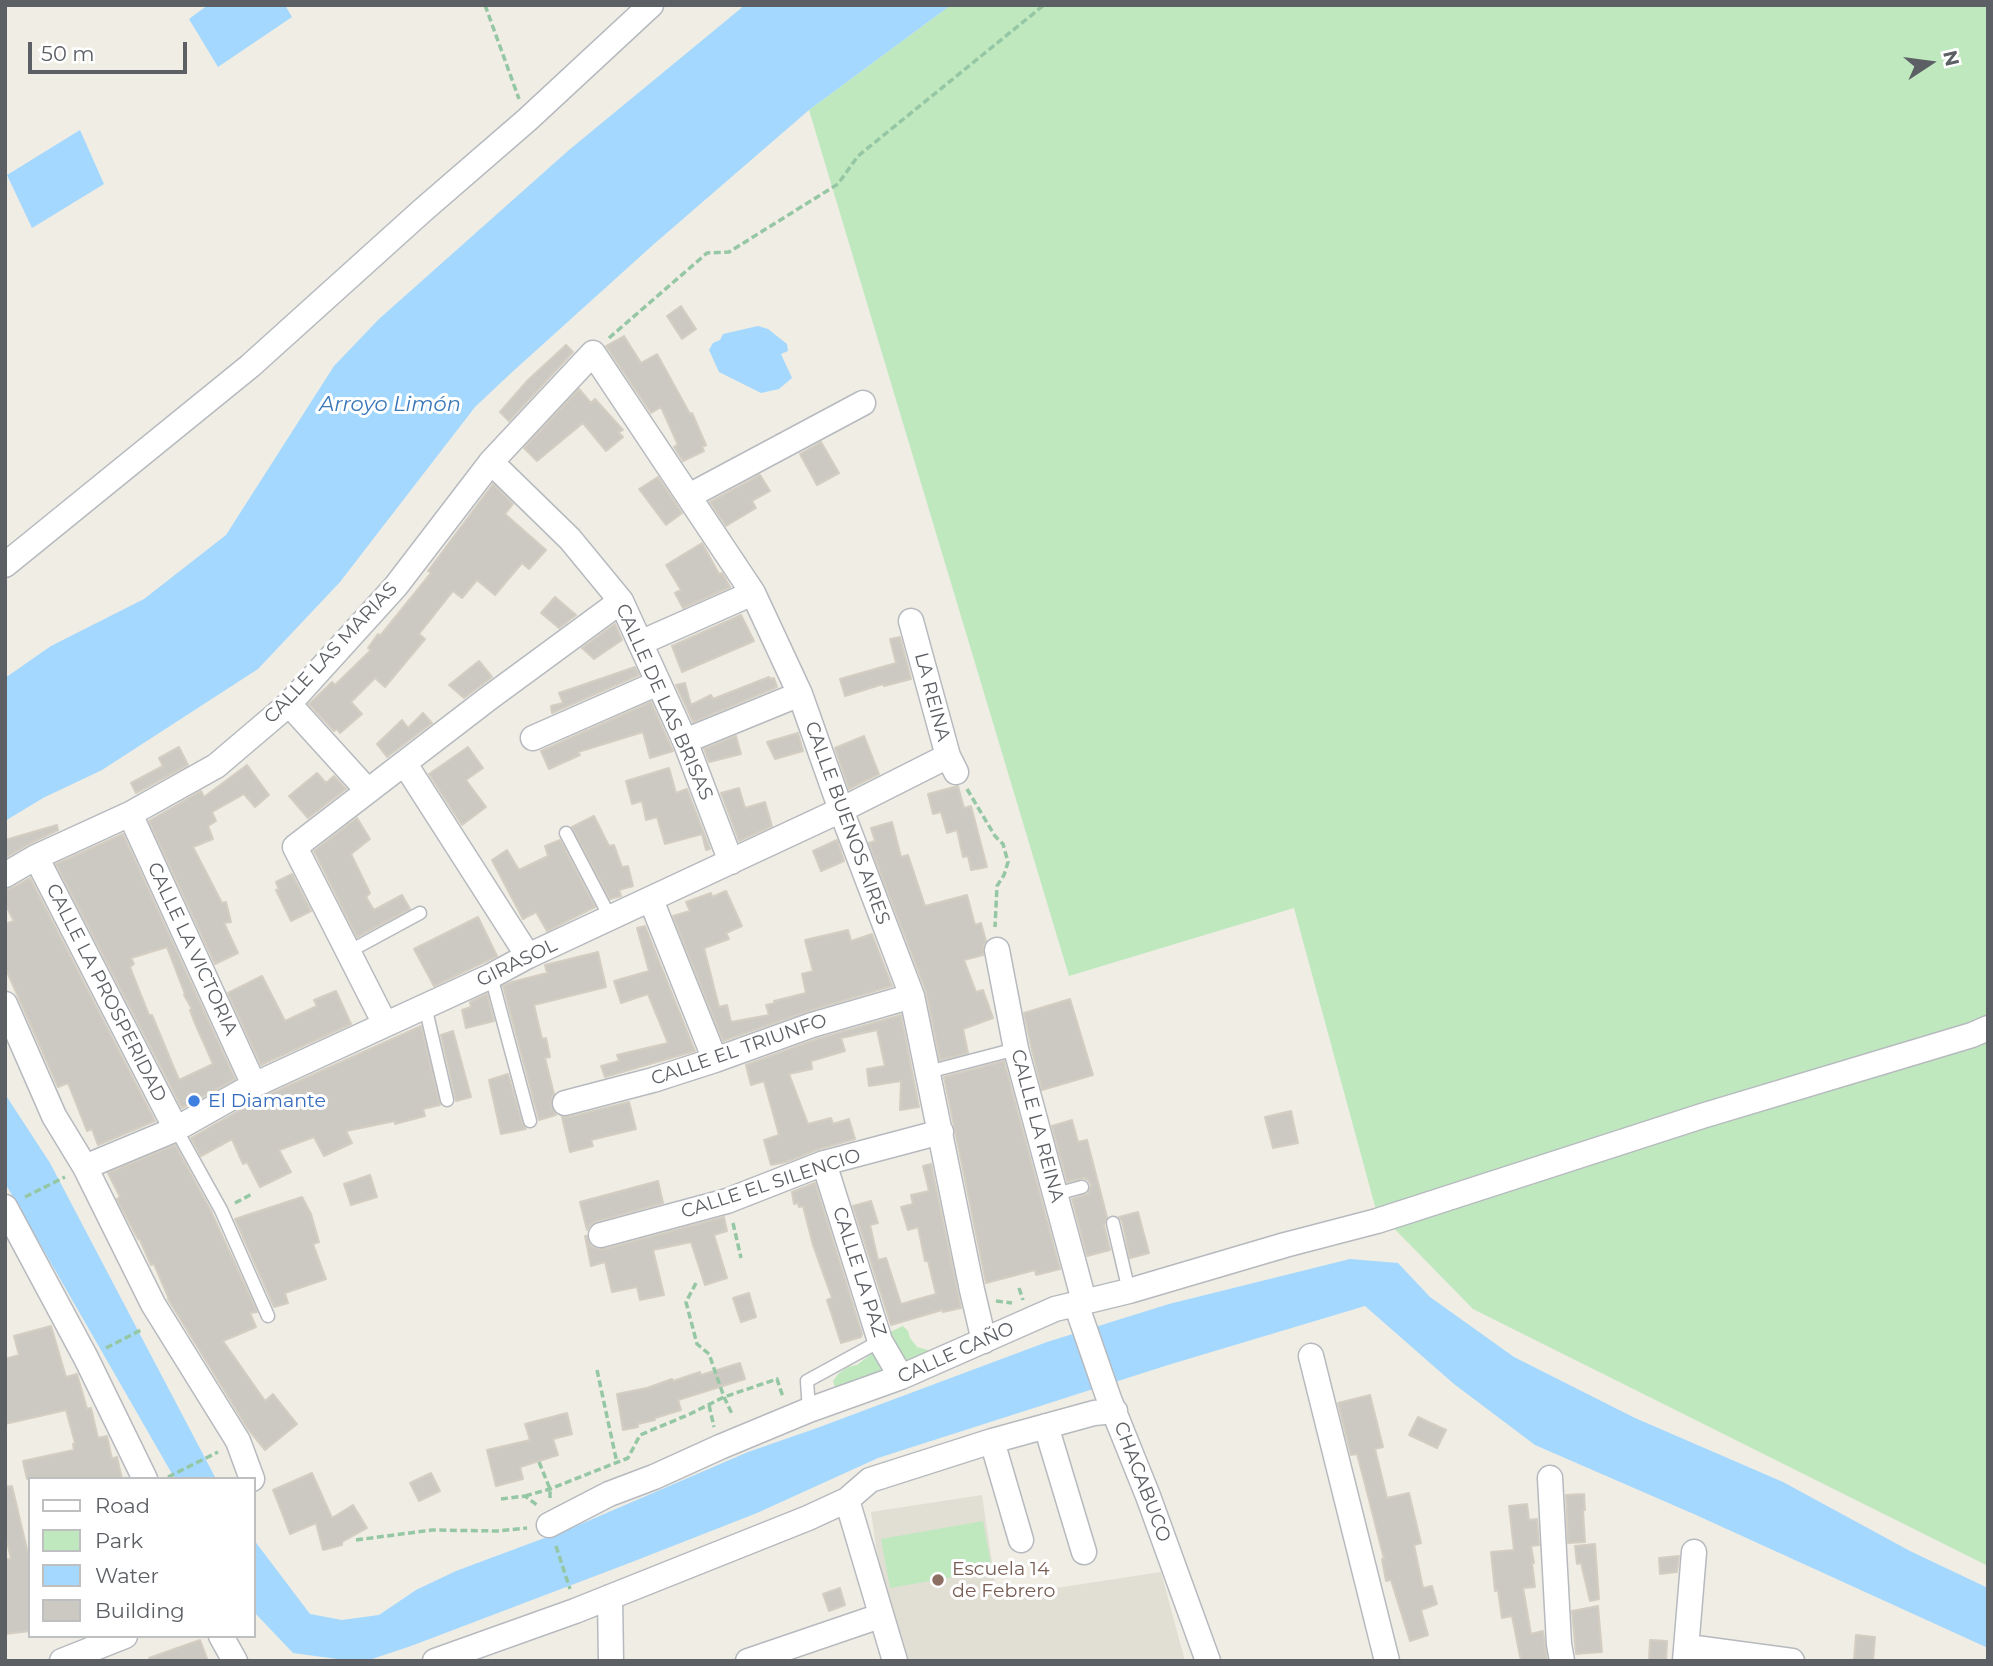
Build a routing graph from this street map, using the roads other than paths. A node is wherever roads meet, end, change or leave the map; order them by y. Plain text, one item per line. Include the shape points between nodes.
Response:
1 (651, 5) edge
2 (593, 353) joint
3 (863, 402) dead end
4 (491, 461) junction
5 (689, 496) junction
6 (5, 565) edge
7 (753, 593) junction
8 (621, 601) junction
9 (911, 621) dead end
10 (640, 643) junction
11 (658, 683) junction
12 (800, 694) junction
13 (289, 704) junction
14 (533, 738) dead end
15 (685, 741) junction
16 (405, 764) junction
17 (952, 764) joint
18 (368, 791) junction
19 (841, 810) junction
20 (130, 814) junction
21 (566, 833) dead end
22 (36, 857) junction
23 (732, 862) junction
24 (5, 875) edge
25 (651, 900) junction
26 (420, 913) dead end
27 (611, 919) junction
28 (997, 950) road end
29 (348, 951) junction
30 (528, 956) junction
31 (491, 976) junction
32 (912, 996) junction
33 (5, 1004) edge
34 (425, 1006) junction
35 (386, 1024) junction
36 (1988, 1028) edge
37 (1016, 1049) junction
38 (715, 1060) junction
39 (928, 1072) junction
40 (254, 1085) junction
41 (447, 1100) dead end
42 (565, 1102) dead end
43 (530, 1121) dead end
44 (176, 1129) junction
45 (941, 1132) junction
46 (824, 1163) junction
47 (76, 1172) junction
48 (1082, 1187) dead end
49 (1056, 1194) junction
50 (14, 1203) edge
51 (1113, 1223) dead end
52 (601, 1235) dead end
53 (1129, 1291) junction
54 (1080, 1308) junction
55 (268, 1316) dead end
56 (880, 1341) junction
57 (984, 1341) junction
58 (1311, 1356) dead end
59 (901, 1377) junction
60 (1112, 1405) junction
61 (809, 1410) junction
62 (1046, 1426) junction
63 (992, 1441) junction
64 (144, 1477) edge
65 (251, 1477) edge
66 (1550, 1478) dead end
67 (847, 1500) junction
68 (553, 1535) road end
69 (1021, 1540) dead end
70 (1084, 1552) dead end
71 (1694, 1552) dead end
72 (610, 1597) junction
73 (880, 1616) junction
74 (120, 1638) edge
75 (222, 1638) edge
76 (1686, 1654) edge
77 (62, 1661) edge
78 (235, 1661) edge
79 (435, 1661) edge
80 (611, 1661) edge
81 (748, 1661) edge
82 (895, 1661) edge
83 (1208, 1661) edge
84 (1387, 1661) edge
85 (1562, 1661) edge
86 (1792, 1661) edge

1 - 6 street via 250,366
2 - 4 street, CALLE LAS MARIAS
2 - 5 street, CALLE BUENOS AIRES
3 - 5 street
4 - 8 street, CALLE DE LAS BRISAS via 570,539
4 - 13 street, CALLE LAS MARIAS via 396,586
5 - 7 street, CALLE BUENOS AIRES
7 - 10 street
7 - 12 street, CALLE BUENOS AIRES
8 - 10 street, CALLE DE LAS BRISAS
8 - 16 street
9 - 17 street, LA REINA
10 - 11 street, CALLE DE LAS BRISAS
11 - 14 street
11 - 15 street, CALLE DE LAS BRISAS
12 - 15 street
12 - 19 street, CALLE BUENOS AIRES
13 - 18 street
13 - 20 street, CALLE LAS MARIAS via 216,766
15 - 23 street, CALLE DE LAS BRISAS
16 - 18 street
16 - 30 street
17 - 19 street, GIRASOL
18 - 29 street via 295,847
19 - 23 street, GIRASOL
19 - 32 street, CALLE BUENOS AIRES
20 - 22 street, CALLE LAS MARIAS
20 - 40 street, CALLE LA VICTORIA
21 - 27 lane
22 - 24 street, CALLE LAS MARIAS
22 - 44 street, CALLE LA PROSPERIDAD
23 - 25 street, GIRASOL
25 - 27 street, GIRASOL
25 - 38 street
26 - 29 lane
27 - 30 street, GIRASOL
28 - 37 street, CALLE LA REINA
29 - 35 street
30 - 31 street, GIRASOL
31 - 34 street, GIRASOL
31 - 43 lane
32 - 38 street, CALLE EL TRIUNFO
32 - 39 street, CALLE BUENOS AIRES
33 - 47 street
34 - 35 street, GIRASOL
34 - 41 lane
35 - 40 street, GIRASOL
36 - 53 street, CALLE CAÑO via 1377,1221
37 - 39 lane
37 - 49 street, CALLE LA REINA
38 - 42 street, CALLE EL TRIUNFO
39 - 45 street, CALLE BUENOS AIRES
40 - 44 street, GIRASOL
44 - 47 street, GIRASOL
44 - 55 lane via 221,1210
45 - 46 street, CALLE EL SILENCIO
45 - 57 street, CALLE BUENOS AIRES
46 - 52 street, CALLE EL SILENCIO via 727,1201
46 - 56 street, CALLE LA PAZ
47 - 65 street via 150,1315 238,1441
48 - 49 lane
49 - 54 street, CALLE LA REINA
50 - 64 street
51 - 53 lane
53 - 54 street, CALLE CAÑO
54 - 57 street, CALLE CAÑO via 1055,1309
54 - 60 street, CHACABUCO
56 - 59 street, CALLE LA PAZ
56 - 61 lane via 807,1381
57 - 59 street, CALLE CAÑO
58 - 84 street
59 - 61 street, CALLE CAÑO
60 - 62 street
60 - 83 street, CHACABUCO
61 - 68 street, CALLE CAÑO via 609,1494
62 - 63 street
62 - 70 street
63 - 67 street via 870,1480
63 - 69 street
66 - 85 street
67 - 72 street
67 - 73 street
71 - 76 street
72 - 79 street
72 - 80 street
73 - 81 street
73 - 82 street
74 - 77 street
75 - 78 street
76 - 86 street

